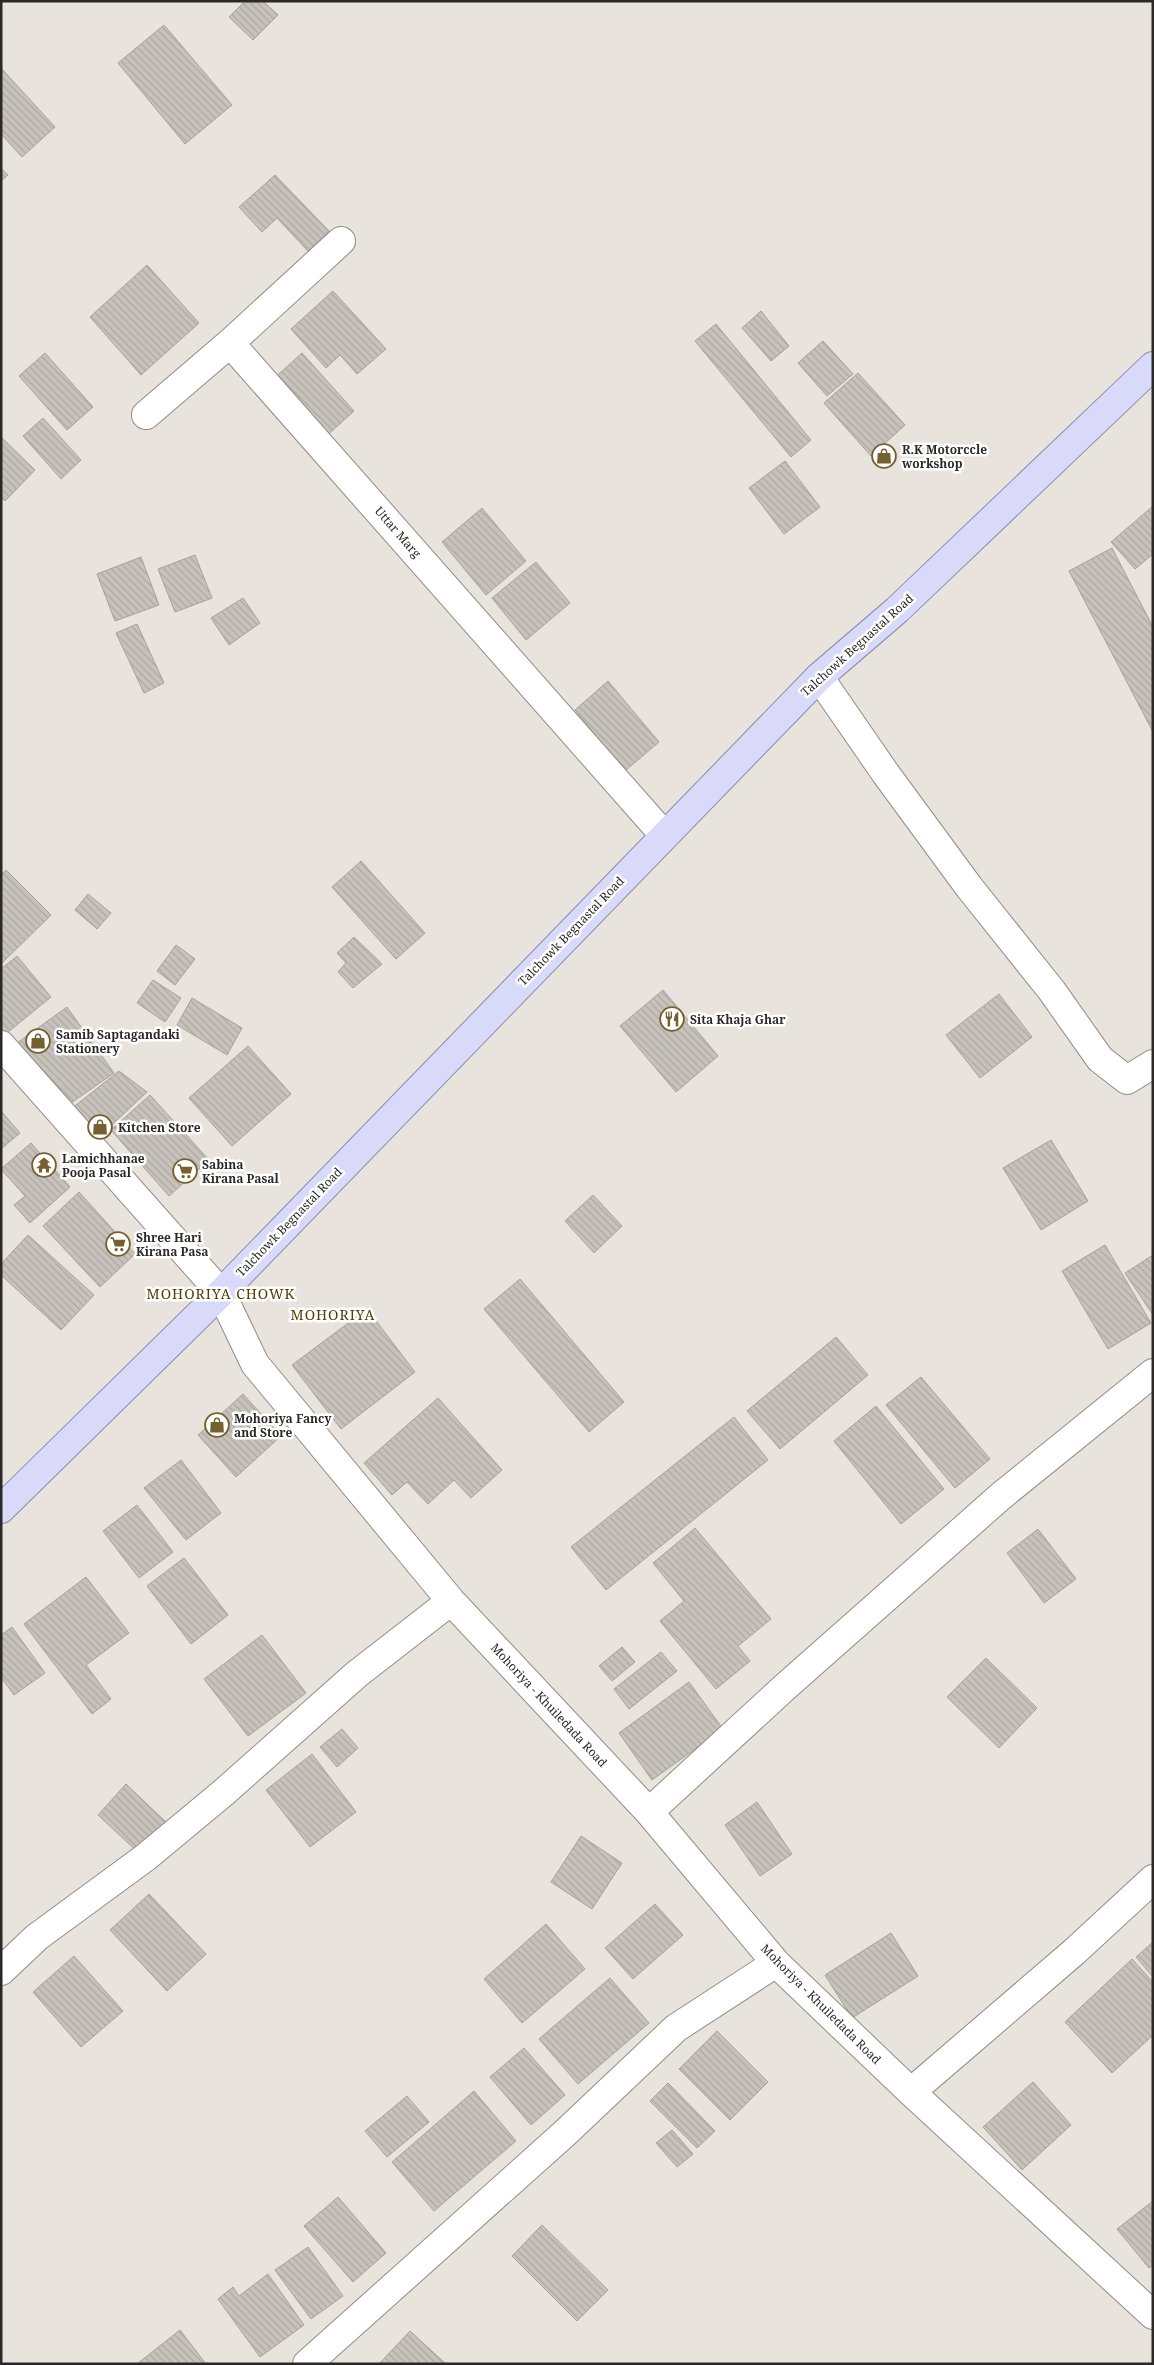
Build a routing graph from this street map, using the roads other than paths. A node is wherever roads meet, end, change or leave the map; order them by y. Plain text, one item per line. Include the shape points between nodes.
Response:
1 (342, 241) dead end
2 (230, 343) junction
3 (1153, 366) edge
4 (146, 415) dead end
5 (819, 676) junction
6 (664, 836) junction
7 (1, 1045) edge
8 (1153, 1064) edge
9 (221, 1293) junction
10 (1153, 1373) edge
11 (1, 1509) edge
12 (451, 1600) junction
13 (649, 1812) junction
14 (1153, 1879) edge
15 (776, 1963) junction
16 (1, 1971) edge
17 (910, 2092) junction
18 (1153, 2315) edge
19 (307, 2364) edge

1 - 2 street
2 - 4 street
2 - 6 street, Uttar Marg
3 - 5 main road, Talchowk Begnastal Road via 897,610
5 - 6 main road, Talchowk Begnastal Road
5 - 8 street via 886,774 1100,1059 1127,1080
6 - 9 main road, Talchowk Begnastal Road
7 - 9 street, Mohoriya - Khuiledada Road
9 - 11 main road, Talchowk Begnastal Road
9 - 12 street, Mohoriya - Khuiledada Road via 255,1364
10 - 13 street via 1001,1496
12 - 13 street, Mohoriya - Khuiledada Road
12 - 16 street via 357,1674 146,1857 37,1937
13 - 15 street, Mohoriya - Khuiledada Road
14 - 17 street via 1074,1952
15 - 17 street, Mohoriya - Khuiledada Road
15 - 19 street via 676,2028 564,2134
17 - 18 street, Mohoriya - Khuiledada Road

